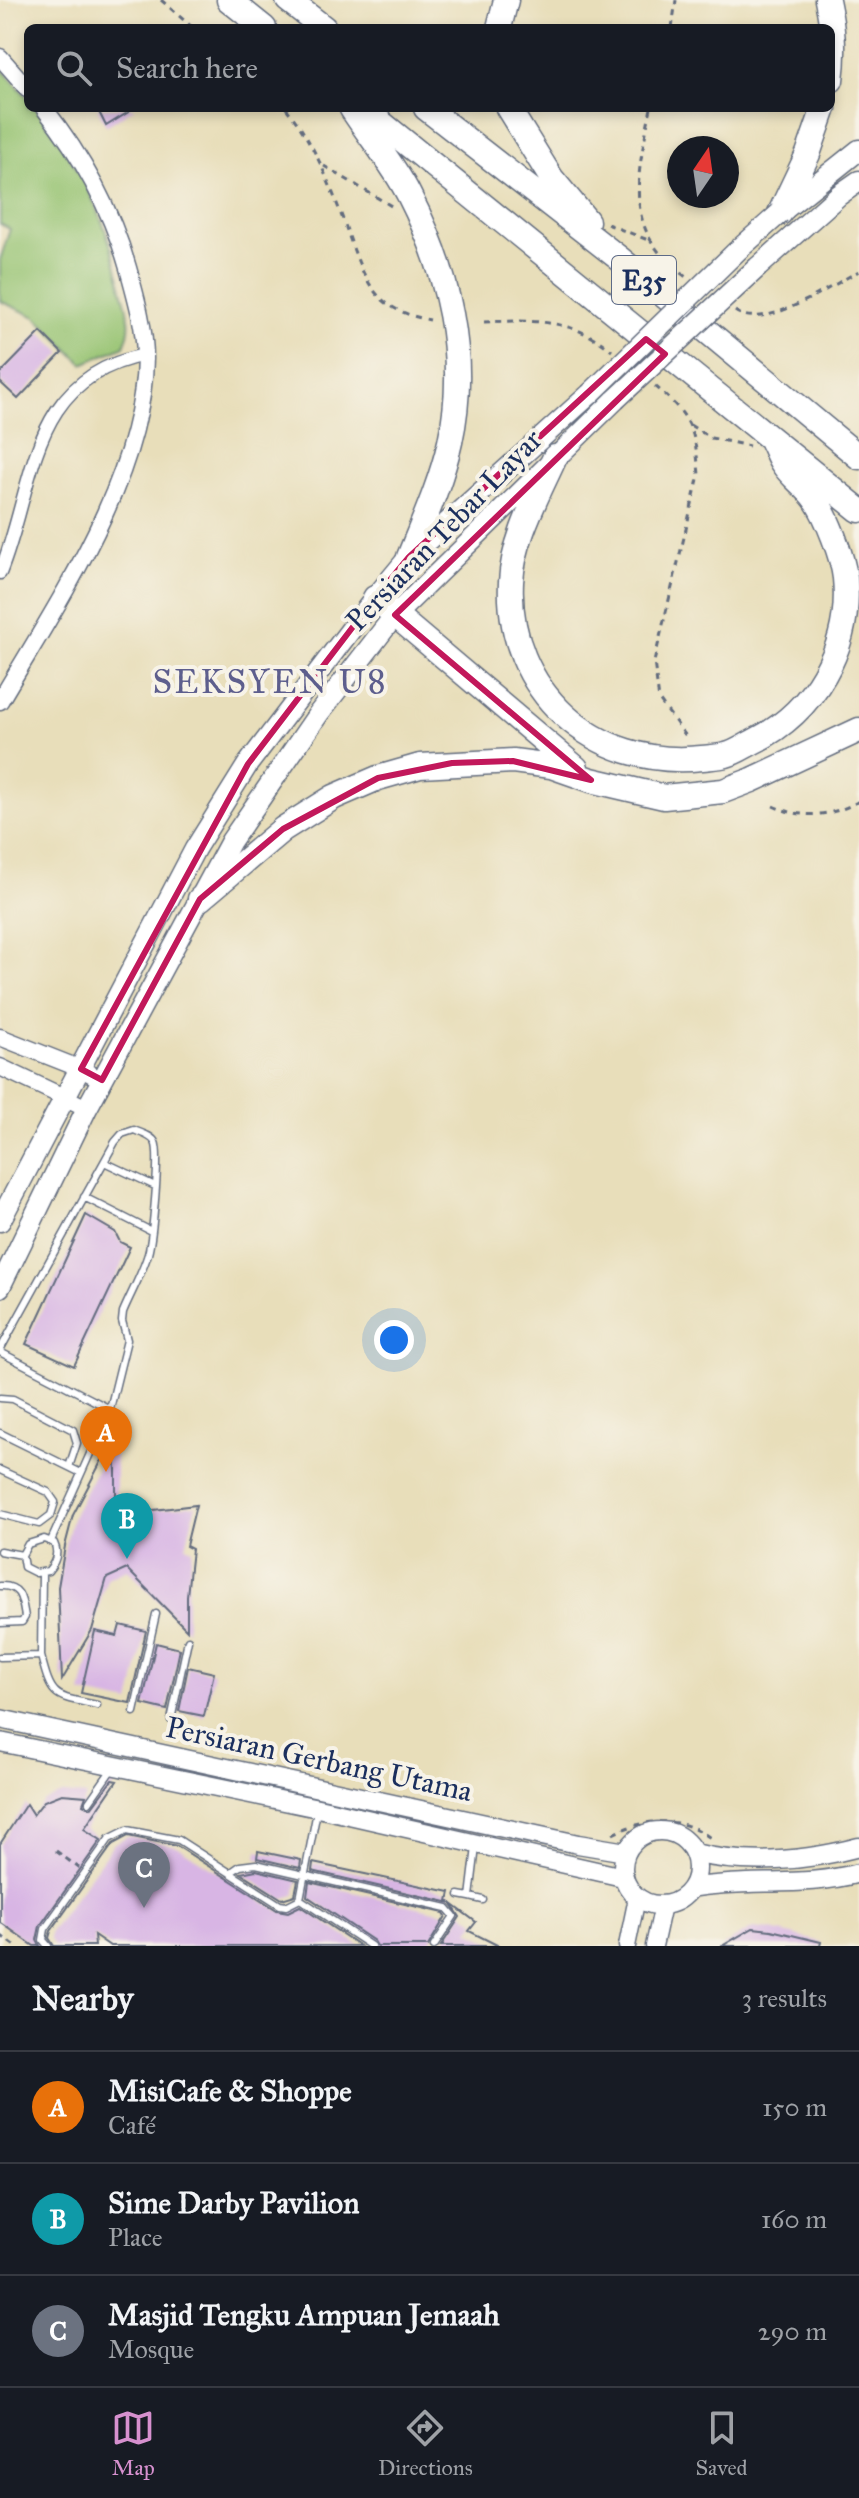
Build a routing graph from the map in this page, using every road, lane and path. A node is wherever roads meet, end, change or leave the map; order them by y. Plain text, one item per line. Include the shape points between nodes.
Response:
1 (161, 0) edge
2 (229, 0) edge
3 (288, 0) edge
4 (506, 0) edge
5 (676, 0) edge
6 (827, 0) edge
7 (188, 24) edge
8 (259, 24) edge
9 (319, 24) edge
10 (500, 24) edge
11 (673, 24) edge
12 (832, 24) edge
13 (0, 57) edge
14 (24, 84) edge
15 (47, 112) edge
16 (289, 112) edge
17 (354, 112) edge
18 (368, 112) edge
19 (431, 112) edge
20 (510, 112) edge
21 (650, 112) edge
22 (823, 112) edge
23 (859, 150) edge
24 (322, 164) junction
25 (859, 181) edge
26 (399, 210) dead end
27 (780, 213) junction
28 (620, 259) junction
29 (859, 271) edge
30 (693, 281) dead end
31 (731, 308) dead end
32 (430, 320) dead end
33 (484, 322) dead end
34 (145, 355) junction
35 (618, 356) dead end
36 (655, 387) dead end
37 (690, 425) junction
38 (772, 442) junction
39 (555, 457) junction
40 (859, 457) edge
41 (859, 510) edge
42 (409, 557) junction
43 (0, 573) edge
44 (375, 598) junction
45 (395, 615) junction
46 (0, 701) edge
47 (859, 730) edge
48 (686, 736) dead end
49 (591, 780) junction
50 (859, 801) edge
51 (773, 806) dead end
52 (200, 899) junction
53 (0, 1037) edge
54 (0, 1067) edge
55 (81, 1069) junction
56 (102, 1080) junction
57 (66, 1097) junction
58 (87, 1108) junction
59 (104, 1162) junction
60 (155, 1186) junction
61 (84, 1197) junction
62 (0, 1221) edge
63 (151, 1231) junction
64 (0, 1287) edge
65 (0, 1351) edge
66 (0, 1398) edge
67 (110, 1409) junction
68 (0, 1433) edge
69 (69, 1467) junction
70 (0, 1470) edge
71 (81, 1473) junction
72 (0, 1514) edge
73 (51, 1541) junction
74 (0, 1551) edge
75 (22, 1555) junction
76 (42, 1572) junction
77 (0, 1586) edge
78 (156, 1614) dead end
79 (0, 1623) edge
80 (188, 1640) dead end
81 (41, 1656) junction
82 (0, 1657) edge
83 (97, 1705) dead end
84 (134, 1712) dead end
85 (0, 1719) edge
86 (171, 1720) dead end
87 (0, 1742) edge
88 (114, 1766) junction
89 (89, 1802) dead end
90 (318, 1808) junction
91 (607, 1837) dead end
92 (477, 1844) junction
93 (859, 1847) edge
94 (721, 1849) dead end
95 (56, 1851) dead end
96 (626, 1852) junction
97 (694, 1853) junction
98 (85, 1872) junction
99 (230, 1873) junction
100 (859, 1873) edge
101 (304, 1875) junction
102 (623, 1877) junction
103 (691, 1888) junction
104 (459, 1895) dead end
105 (470, 1897) junction
106 (637, 1898) junction
107 (300, 1899) junction
108 (483, 1900) dead end
109 (663, 1905) junction
110 (0, 1935) edge
111 (16, 1946) edge
112 (48, 1946) edge
113 (371, 1946) edge
114 (434, 1946) edge
115 (627, 1946) edge
116 (654, 1946) edge

1 - 7 path
2 - 8 highway
3 - 9 highway
4 - 10 highway
5 - 11 path
6 - 12 highway
13 - 14 street
15 - 34 street via 76,151 114,227
16 - 24 path
17 - 42 highway via 408,192 437,257 454,323 457,380 450,441
18 - 38 highway, E35
19 - 28 highway, E35
20 - 28 highway via 552,179
21 - 30 path via 637,196 648,240 667,264
22 - 27 highway
23 - 27 main road, Persiaran Tebar Layar
24 - 26 path
24 - 32 path via 360,266 376,293 409,316
25 - 39 main road, Persiaran Tebar Layar, bridge via 758,267
27 - 42 main road, Persiaran Tebar Layar, bridge
28 - 40 highway, E35
29 - 31 path via 773,315 744,317
33 - 35 path via 560,323
34 - 43 street via 104,367 60,407 31,467
34 - 46 street via 137,422 111,495 75,573
36 - 37 path via 679,407
37 - 38 path via 735,445
37 - 48 path via 699,475 654,662 659,700
38 - 39 highway via 783,464 817,501 837,548 845,577 840,641 825,677 795,715 726,755 687,760 627,752 585,732 539,687 520,649 511,580 527,522
38 - 41 highway, E35
39 - 45 main road, Persiaran Tebar Layar
42 - 44 main road, Persiaran Tebar Layar
44 - 45 highway
44 - 55 main road, Persiaran Tebar Layar via 248,764 195,849
45 - 49 highway
45 - 52 main road, Persiaran Tebar Layar via 231,841
47 - 49 highway via 723,791 664,797
49 - 52 highway via 551,766 513,761 431,765 378,778 334,797 283,829
50 - 51 path via 822,815 790,814
52 - 56 main road, Persiaran Tebar Layar
53 - 55 street
54 - 57 street
55 - 56 street
55 - 57 main road, Persiaran Tebar Layar
56 - 58 main road, Persiaran Tebar Layar
57 - 58 street
57 - 62 main road, Persiaran Tebar Layar
58 - 64 main road, Persiaran Tebar Layar
59 - 60 lane
59 - 60 lane via 127,1131 148,1136 158,1152
59 - 61 lane
60 - 63 lane
61 - 63 lane
61 - 65 lane
63 - 67 lane via 146,1259 123,1312 127,1340
65 - 67 lane
66 - 69 lane via 13,1399 73,1430 77,1443
67 - 71 lane
68 - 69 lane
69 - 71 lane
70 - 72 lane via 48,1492 55,1502 51,1515 39,1524
71 - 73 lane
73 - 75 lane via 34,1541
73 - 76 lane via 57,1549 55,1559
74 - 75 lane
75 - 76 lane via 24,1567
76 - 81 lane
77 - 79 lane via 17,1589 25,1617 22,1622
78 - 84 lane
80 - 86 lane
81 - 82 lane
81 - 83 lane via 53,1692
85 - 96 main road, Persiaran Gerbang Utama
87 - 88 main road, Persiaran Gerbang Utama
88 - 89 lane
88 - 90 main road, Persiaran Gerbang Utama
90 - 92 main road, Persiaran Gerbang Utama
90 - 101 lane
91 - 94 path via 652,1820 685,1826 711,1837
92 - 102 main road, Persiaran Gerbang Utama
92 - 105 lane
93 - 97 main road via 766,1860
95 - 98 path
96 - 97 main road via 655,1831 678,1836
96 - 102 main road
97 - 103 main road via 696,1877
98 - 99 lane via 109,1839 127,1830 179,1840
98 - 112 lane via 45,1929
99 - 101 lane via 248,1863
99 - 107 lane via 280,1905
100 - 103 main road
101 - 107 lane
101 - 114 lane via 447,1908 454,1916
102 - 106 main road
103 - 109 main road
104 - 105 lane
105 - 108 lane
106 - 109 main road
106 - 115 street
107 - 113 lane
109 - 116 street
110 - 111 path

